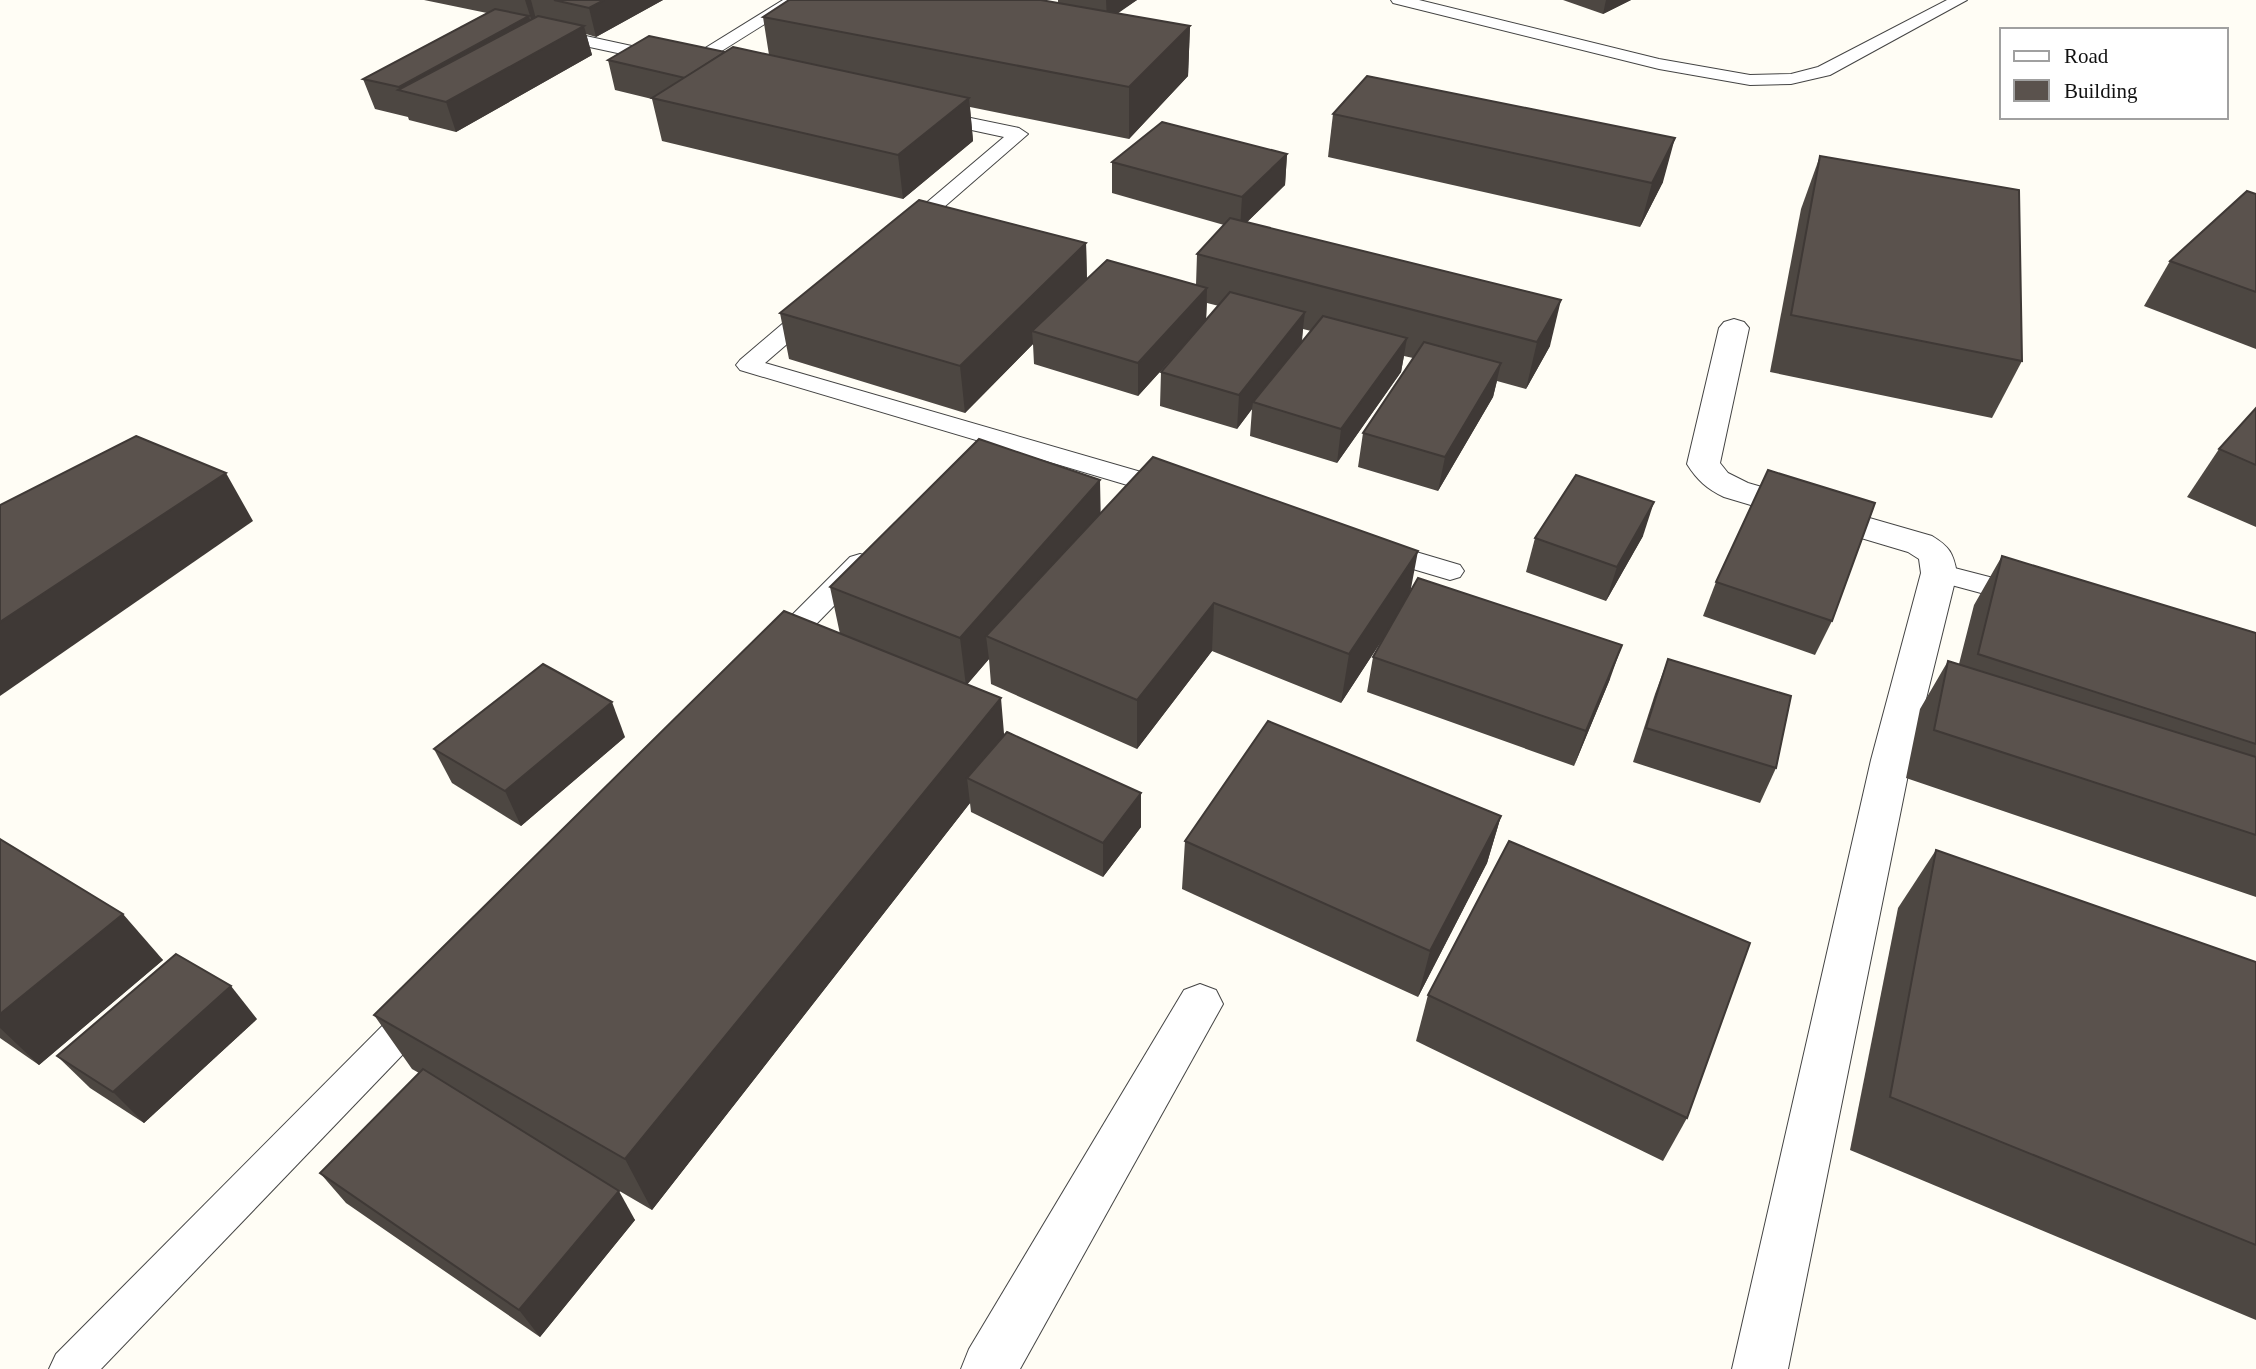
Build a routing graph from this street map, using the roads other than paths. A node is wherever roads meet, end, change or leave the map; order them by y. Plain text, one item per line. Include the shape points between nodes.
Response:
1 (795, 0) edge
2 (1399, 0) edge
3 (1959, 0) edge
4 (531, 29) edge
5 (690, 63) junction
6 (716, 69) edge
7 (914, 112) edge
8 (894, 241) edge
9 (831, 294) edge
10 (1734, 328) dead end
11 (985, 435) junction
12 (956, 465) edge
13 (1197, 497) edge
14 (878, 544) edge
15 (1357, 544) edge
16 (1450, 571) dead end
17 (1939, 573) junction
18 (2045, 601) edge
19 (751, 673) edge
20 (440, 991) edge
21 (1200, 1004) dead end
22 (71, 1369) edge
23 (989, 1369) edge
24 (1760, 1369) edge

1 - 5 lane
2 - 3 lane via 1659,64 1750,80 1791,79 1824,71
4 - 5 lane
5 - 6 lane
7 - 8 lane via 1019,134
9 - 11 lane via 748,365
10 - 17 street via 1703,464 1716,480 1735,490 1920,544 1936,554
11 - 12 lane
11 - 13 lane
14 - 19 lane
15 - 16 lane
17 - 18 lane
17 - 24 street via 1891,760
20 - 22 lane
21 - 23 street

